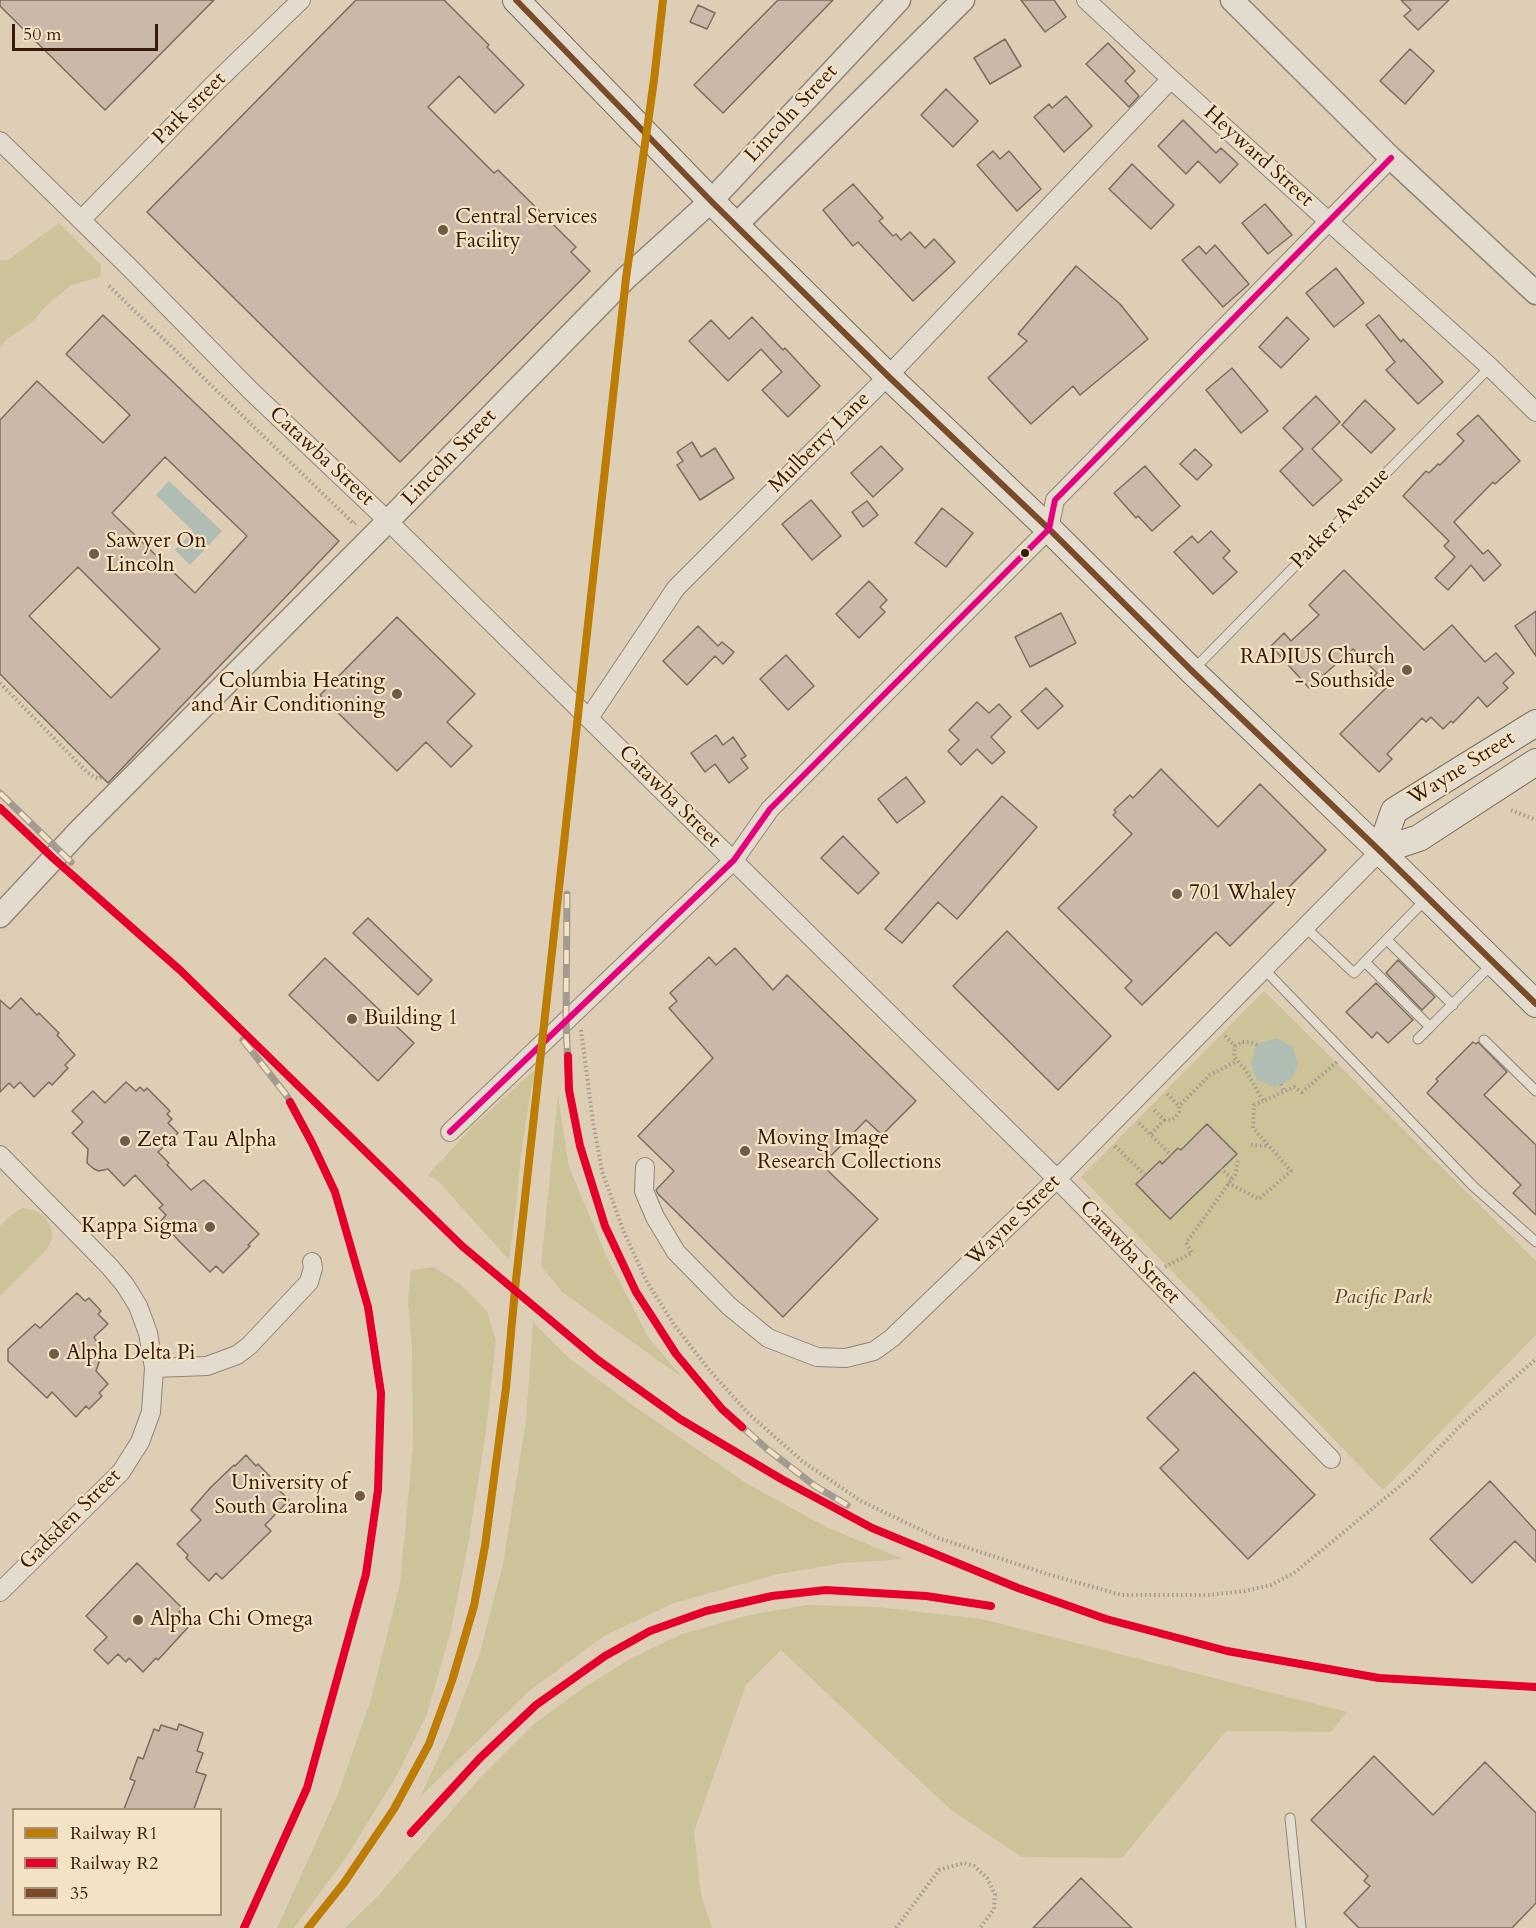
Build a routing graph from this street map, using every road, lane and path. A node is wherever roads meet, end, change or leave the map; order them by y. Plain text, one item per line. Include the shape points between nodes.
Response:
1 (301, 0) edge
2 (516, 0) edge
3 (898, 0) edge
4 (963, 0) edge
5 (1086, 0) edge
6 (1232, 0) edge
7 (1171, 79) junction
8 (0, 141) edge
9 (1391, 158) junction
10 (711, 201) junction
11 (81, 220) junction
12 (1330, 222) junction
13 (736, 225) junction
14 (109, 286) dead end
15 (1536, 293) edge
16 (1490, 367) junction
17 (888, 376) junction
18 (1536, 412) edge
19 (384, 516) junction
20 (354, 524) junction
21 (1049, 529) junction
22 (346, 532) dead end
23 (1192, 671) junction
24 (0, 683) edge
25 (589, 718) junction
26 (1536, 723) edge
27 (1536, 762) edge
28 (108, 770) dead end
29 (1511, 810) dead end
30 (1536, 820) edge
31 (1380, 851) junction
32 (734, 860) junction
33 (1428, 897) junction
34 (0, 916) edge
35 (1305, 927) junction
36 (1386, 940) junction
37 (1365, 962) junction
38 (1494, 963) junction
39 (1264, 969) junction
40 (1536, 1004) edge
41 (1453, 1005) junction
42 (579, 1009) junction
43 (1430, 1027) junction
44 (1226, 1036) dead end
45 (1418, 1039) dead end
46 (1484, 1040) dead end
47 (1257, 1045) dead end
48 (1235, 1046) junction
49 (1346, 1054) junction
50 (1238, 1061) junction
51 (1281, 1084) dead end
52 (1536, 1091) edge
53 (1284, 1092) junction
54 (1167, 1094) dead end
55 (1263, 1101) junction
56 (1179, 1106) junction
57 (1153, 1109) dead end
58 (1164, 1120) junction
59 (1139, 1123) dead end
60 (450, 1132) dead end
61 (1151, 1134) junction
62 (1251, 1145) dead end
63 (1115, 1146) dead end
64 (1269, 1146) junction
65 (0, 1155) edge
66 (1171, 1155) dead end
67 (1238, 1161) dead end
68 (645, 1167) dead end
69 (1221, 1169) dead end
70 (1145, 1175) dead end
71 (1057, 1179) junction
72 (1230, 1181) junction
73 (1536, 1242) edge
74 (312, 1262) dead end
75 (1155, 1278) junction
76 (1536, 1359) edge
77 (154, 1368) junction
78 (1331, 1459) dead end
79 (0, 1592) edge
80 (1290, 1818) dead end
81 (896, 1928) edge
82 (980, 1928) edge
83 (1301, 1928) edge

1 - 11 street, Park street
2 - 10 main road
3 - 10 street, Lincoln Street
4 - 13 street, Lincoln Street
5 - 7 street, Heyward Street
6 - 9 street
7 - 12 street, Heyward Street
7 - 17 street, Mulberry Lane
8 - 11 street, Catawba Street
9 - 12 street
9 - 15 street
10 - 13 main road
10 - 19 street, Lincoln Street via 626,278
11 - 19 street, Catawba Street via 251,391
12 - 16 street, Heyward Street
12 - 21 street via 1055,500
13 - 17 main road
14 - 20 path
16 - 18 street, Heyward Street
16 - 23 lane, Parker Avenue
17 - 21 main road
17 - 25 street, Mulberry Lane via 676,588
19 - 20 path
19 - 25 street, Catawba Street
19 - 34 street, Lincoln Street
20 - 22 path
21 - 23 main road
21 - 32 street via 770,809
23 - 31 main road
24 - 28 path via 87,772 99,779
25 - 32 street, Catawba Street
26 - 31 main road, Wayne Street via 1394,811
27 - 31 main road, Wayne Street via 1419,838
29 - 30 path
31 - 33 main road
31 - 35 street, Wayne Street
32 - 42 street
32 - 71 street, Catawba Street
33 - 36 lane
33 - 38 main road
35 - 37 lane via 1354,974
35 - 39 street, Wayne Street
36 - 37 lane
36 - 41 lane
37 - 43 lane
38 - 40 main road
38 - 41 lane
39 - 49 lane
39 - 71 street, Wayne Street
41 - 43 lane
42 - 60 street
42 - 76 path via 602,1171 647,1282 675,1326 748,1413 802,1461 861,1501 938,1538 1122,1595 1209,1595 1271,1585 1294,1573 1412,1476 1461,1425
43 - 45 lane
44 - 48 path
46 - 52 lane
47 - 48 path via 1242,1042
48 - 50 path via 1234,1057
49 - 53 path via 1302,1092 1294,1087
49 - 73 lane via 1473,1186
50 - 55 path
50 - 56 path via 1210,1075
51 - 53 path
53 - 55 path
54 - 56 path
55 - 64 path via 1254,1105 1252,1125
56 - 58 path via 1176,1117
57 - 58 path
58 - 61 path
59 - 61 path
61 - 66 path
62 - 64 path
63 - 70 path
64 - 72 path via 1292,1171 1259,1199
65 - 77 street, Gadsden Street via 125,1285 148,1333
67 - 72 path
68 - 71 street, Wayne Street via 644,1191 676,1252 729,1306 768,1338 817,1357 846,1358 874,1351 892,1338
69 - 72 path
71 - 75 street, Catawba Street
72 - 75 path via 1186,1243 1192,1253 1167,1265
74 - 77 street via 309,1282 237,1355 207,1366
75 - 78 street, Catawba Street
77 - 79 street, Gadsden Street via 151,1412 140,1442 121,1472
80 - 83 lane
81 - 82 path via 939,1869 964,1863 975,1866 996,1894 994,1909

